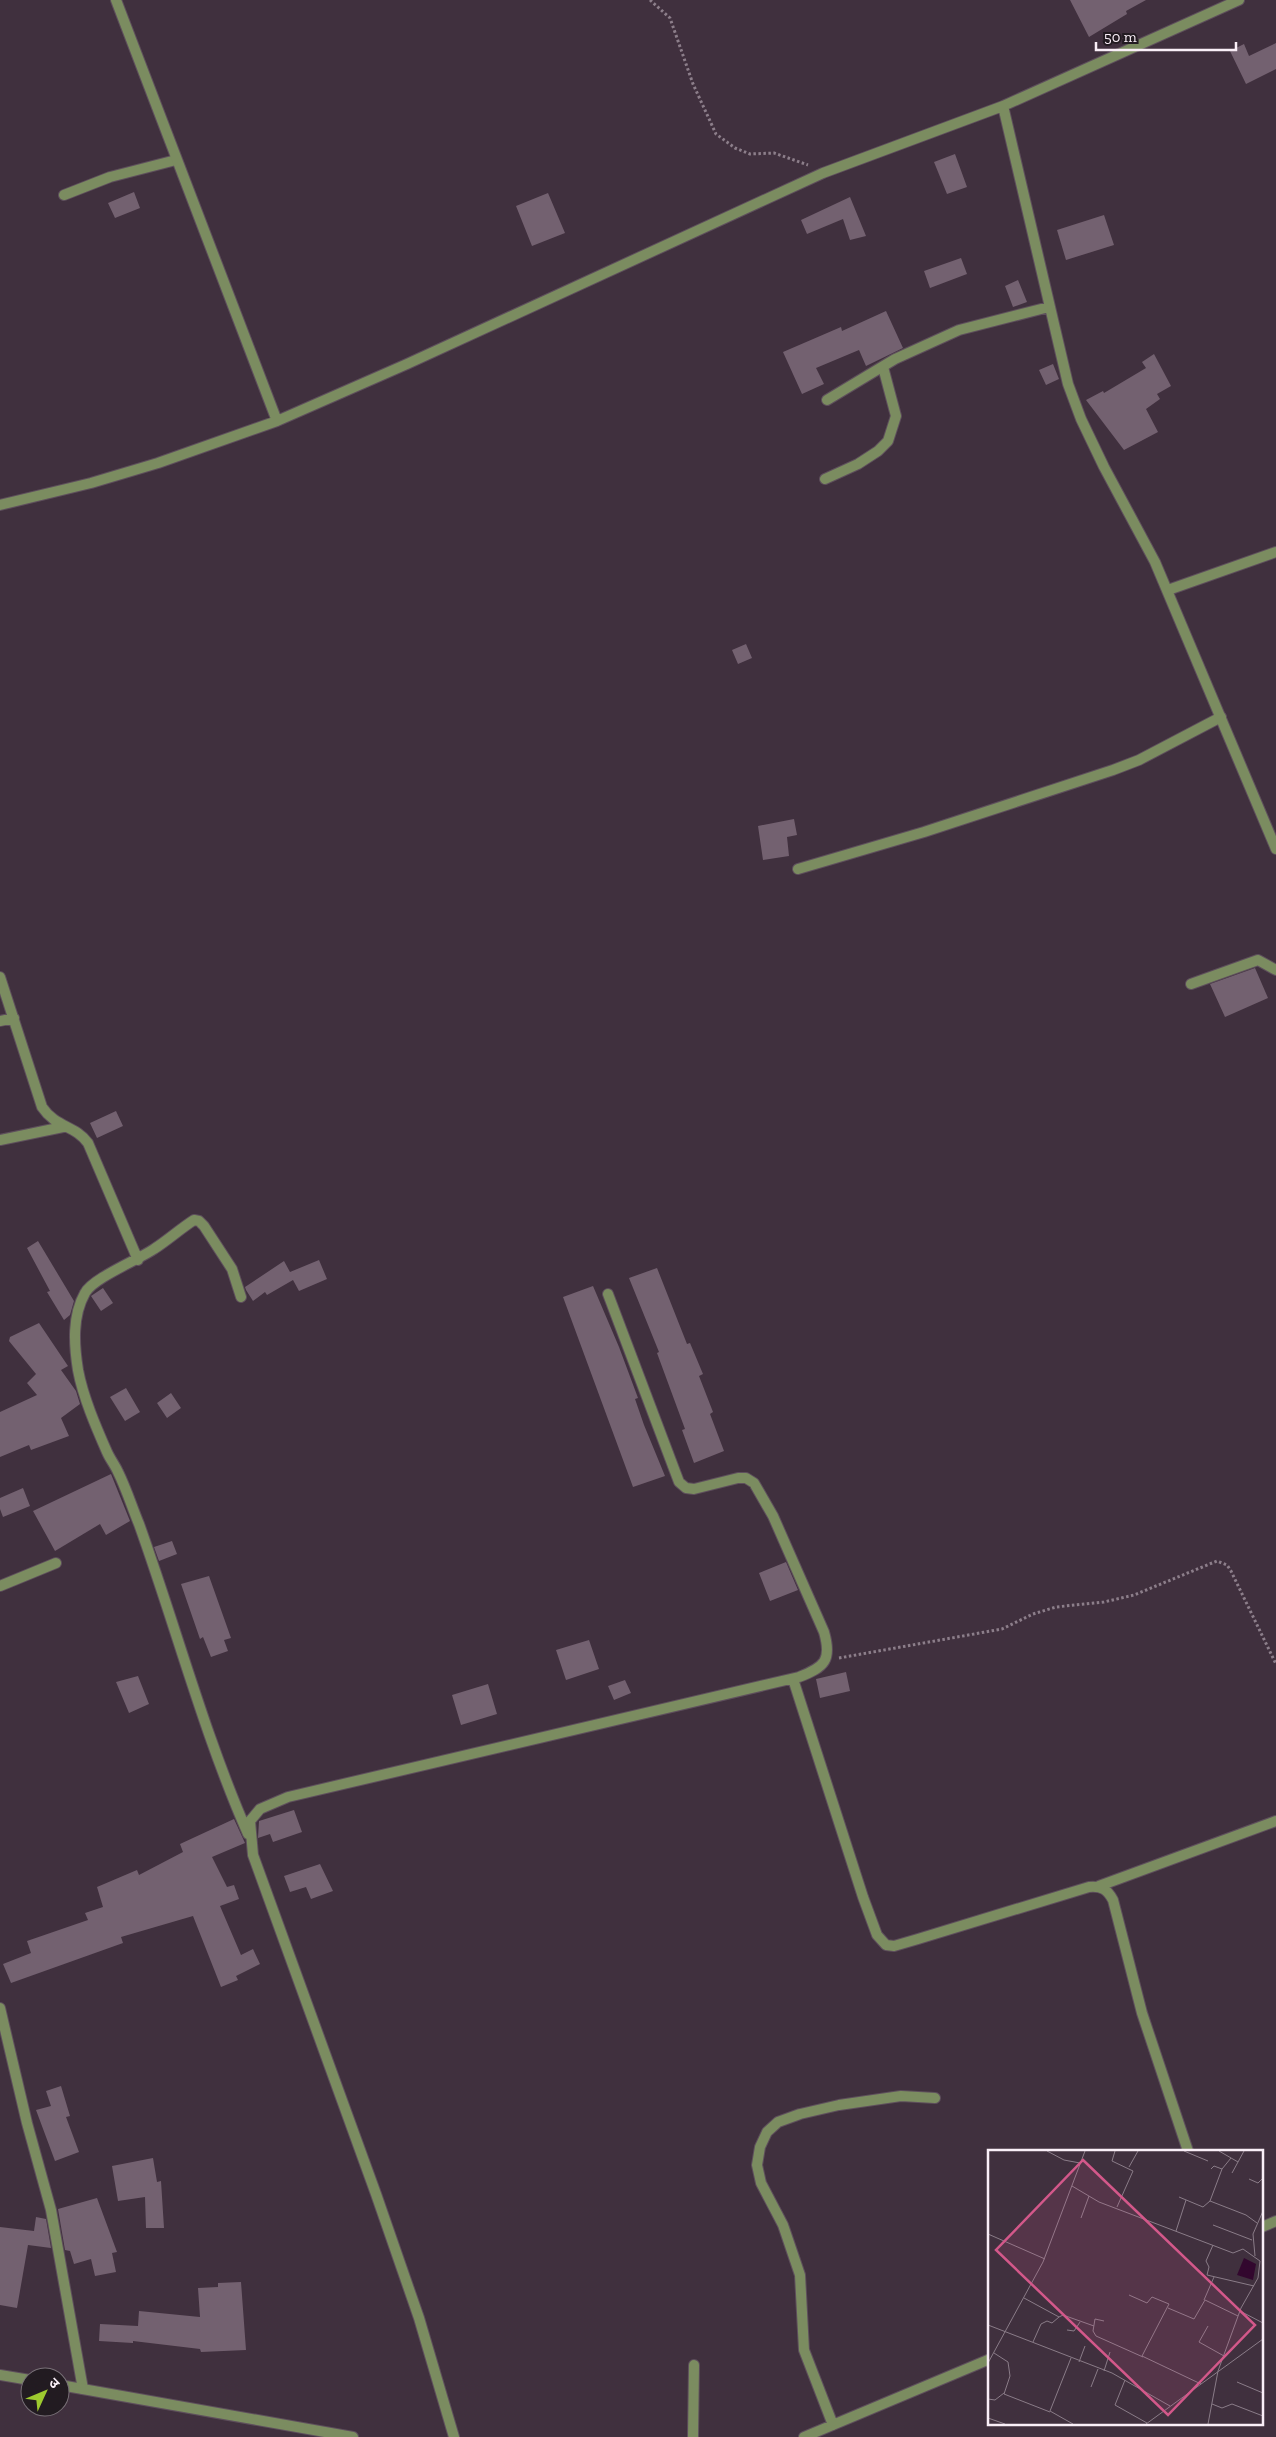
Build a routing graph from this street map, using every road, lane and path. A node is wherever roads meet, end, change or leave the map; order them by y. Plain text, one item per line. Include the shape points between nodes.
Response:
1 (116, 0) edge
2 (650, 0) edge
3 (1239, 0) edge
4 (1227, 2) edge
5 (1003, 106) junction
6 (176, 160) junction
7 (823, 173) junction
8 (64, 195) dead end
9 (1049, 307) junction
10 (883, 367) junction
11 (827, 400) dead end
12 (277, 421) junction
13 (825, 479) dead end
14 (0, 505) edge
15 (1276, 552) edge
16 (1168, 590) junction
17 (1222, 717) junction
18 (1276, 849) edge
19 (798, 869) dead end
20 (1276, 970) edge
21 (0, 977) edge
22 (1191, 984) dead end
23 (14, 1018) junction
24 (0, 1021) edge
25 (63, 1127) junction
26 (0, 1140) edge
27 (138, 1260) junction
28 (608, 1294) dead end
29 (241, 1297) dead end
30 (56, 1563) dead end
31 (0, 1586) edge
32 (826, 1659) junction
33 (1276, 1664) edge
34 (793, 1679) junction
35 (1276, 1821) edge
36 (252, 1842) junction
37 (1099, 1886) junction
38 (0, 2008) edge
39 (935, 2098) dead end
40 (1188, 2150) edge
41 (1276, 2222) edge
42 (1264, 2226) edge
43 (988, 2360) edge
44 (694, 2365) dead end
45 (0, 2375) edge
46 (20, 2378) edge
47 (70, 2387) edge
48 (83, 2389) junction
49 (833, 2425) junction
50 (353, 2437) edge
51 (454, 2437) edge
52 (693, 2437) edge
53 (804, 2437) edge

1 - 6 street
2 - 7 path via 670,18 693,84 716,134 750,154 774,153
3 - 4 street
4 - 5 street
5 - 7 street
5 - 9 street
6 - 8 street via 110,177
6 - 12 street
7 - 12 street
9 - 10 street via 959,330
9 - 16 street via 1068,384 1081,419
10 - 11 street
10 - 13 street via 896,416 888,441 858,464
12 - 14 street via 158,463
15 - 16 street
16 - 17 street
17 - 18 street
17 - 19 street via 1113,770
20 - 22 street via 1258,960
21 - 23 street
23 - 24 street
23 - 25 street via 42,1107
25 - 26 street
25 - 27 street via 78,1132 88,1143
27 - 29 street via 197,1220 232,1269
27 - 36 street via 98,1279 85,1292 75,1323 79,1372 108,1454 138,1522 231,1793
28 - 32 street via 679,1482 694,1489 738,1478 754,1483 773,1516 824,1632 829,1648
30 - 31 street
32 - 33 path via 1002,1630 1033,1614 1056,1607 1134,1595 1217,1561 1231,1571
32 - 34 street via 811,1673
34 - 36 street via 288,1798 260,1809 250,1821
34 - 37 street via 863,1897 878,1935 886,1945 894,1946
35 - 37 street
36 - 51 street via 253,1856 419,2318
37 - 40 street via 1108,1891 1113,1900 1142,2013
38 - 48 street via 51,2210
39 - 49 street via 901,2096 800,2114 778,2122 767,2132 760,2147 757,2165 761,2182 783,2225 800,2274 804,2350
41 - 42 street
43 - 49 street
44 - 52 street
45 - 46 street
47 - 48 street
48 - 50 street
49 - 53 street

